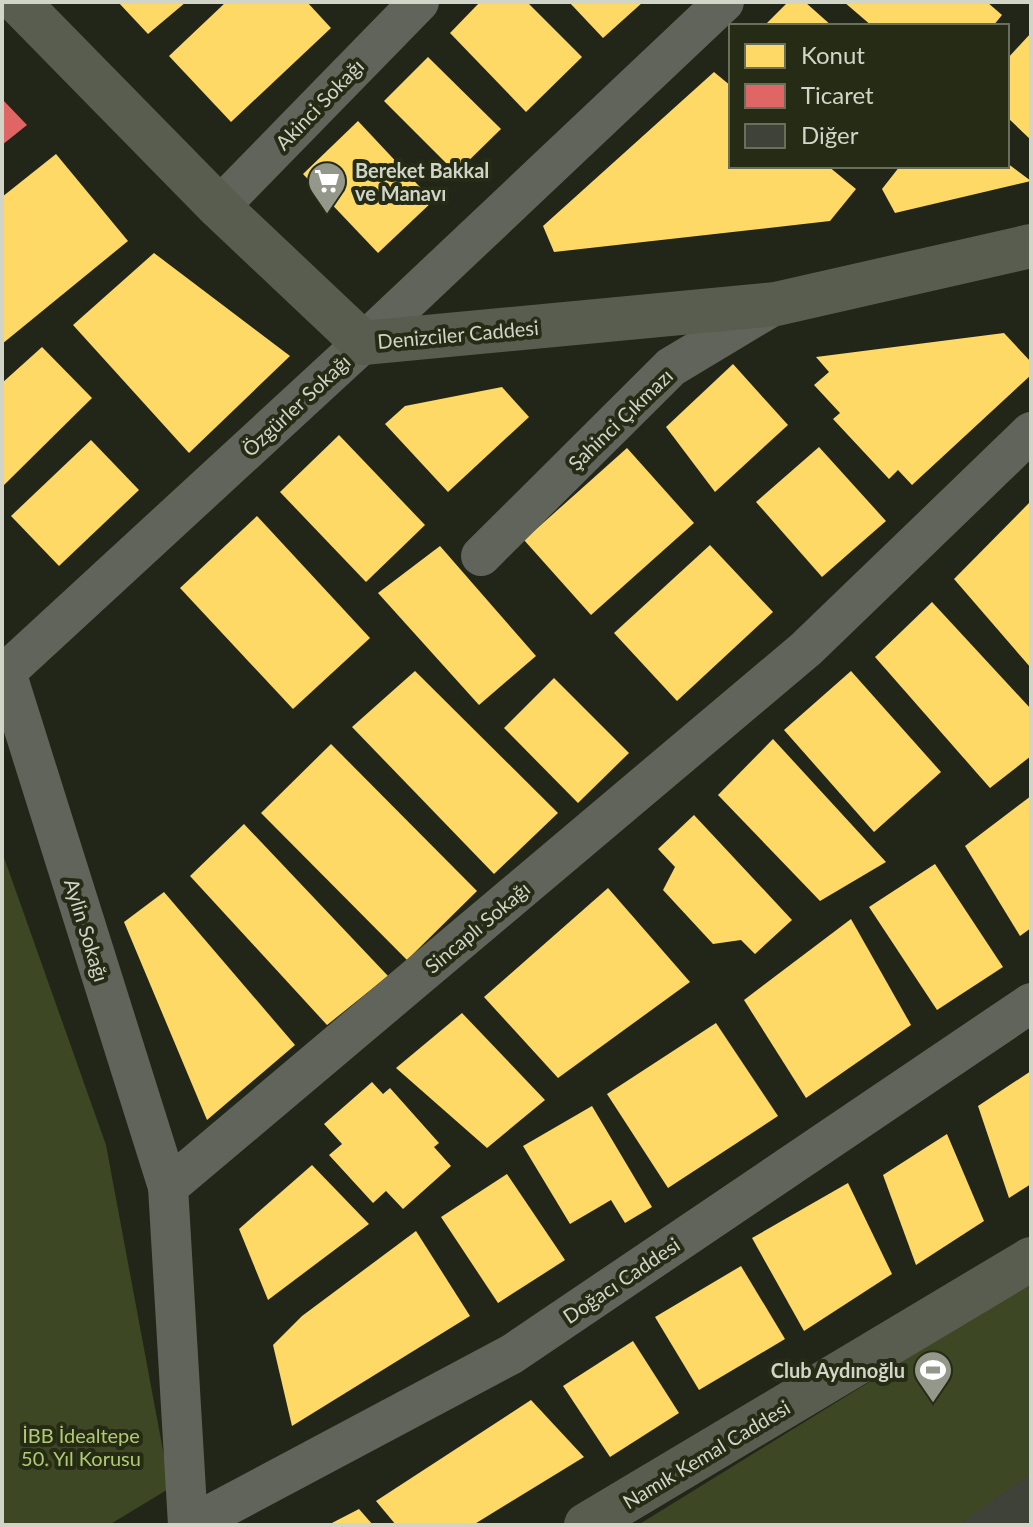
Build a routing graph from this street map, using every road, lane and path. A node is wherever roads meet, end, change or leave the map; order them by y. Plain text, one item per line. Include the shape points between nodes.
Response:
1 (18, 2) edge
2 (419, 2) edge
3 (724, 2) edge
4 (219, 207) junction
5 (1031, 246) edge
6 (776, 304) junction
7 (363, 343) junction
8 (1031, 432) edge
9 (481, 556) dead end
10 (6, 672) joint
11 (1031, 1003) edge
12 (168, 1187) junction
13 (1031, 1259) edge
14 (189, 1525) edge
15 (586, 1525) edge

1 - 4 street, Denizciler Caddesi
2 - 4 street, Akinci Sokağı
3 - 7 street, Özgürler Sokağı
4 - 7 street, Denizciler Caddesi
5 - 6 street, Denizciler Caddesi
6 - 7 street, Denizciler Caddesi
6 - 9 street, Şahinci Çıkmazı via 671,367
7 - 10 street, Özgürler Sokağı
8 - 12 street, Sincaplı Sokağı via 806,649
10 - 12 street, Aylin Sokağı
11 - 14 street, Doğacı Caddesi via 512,1354
12 - 14 street
13 - 15 street, Namık Kemal Caddesi

